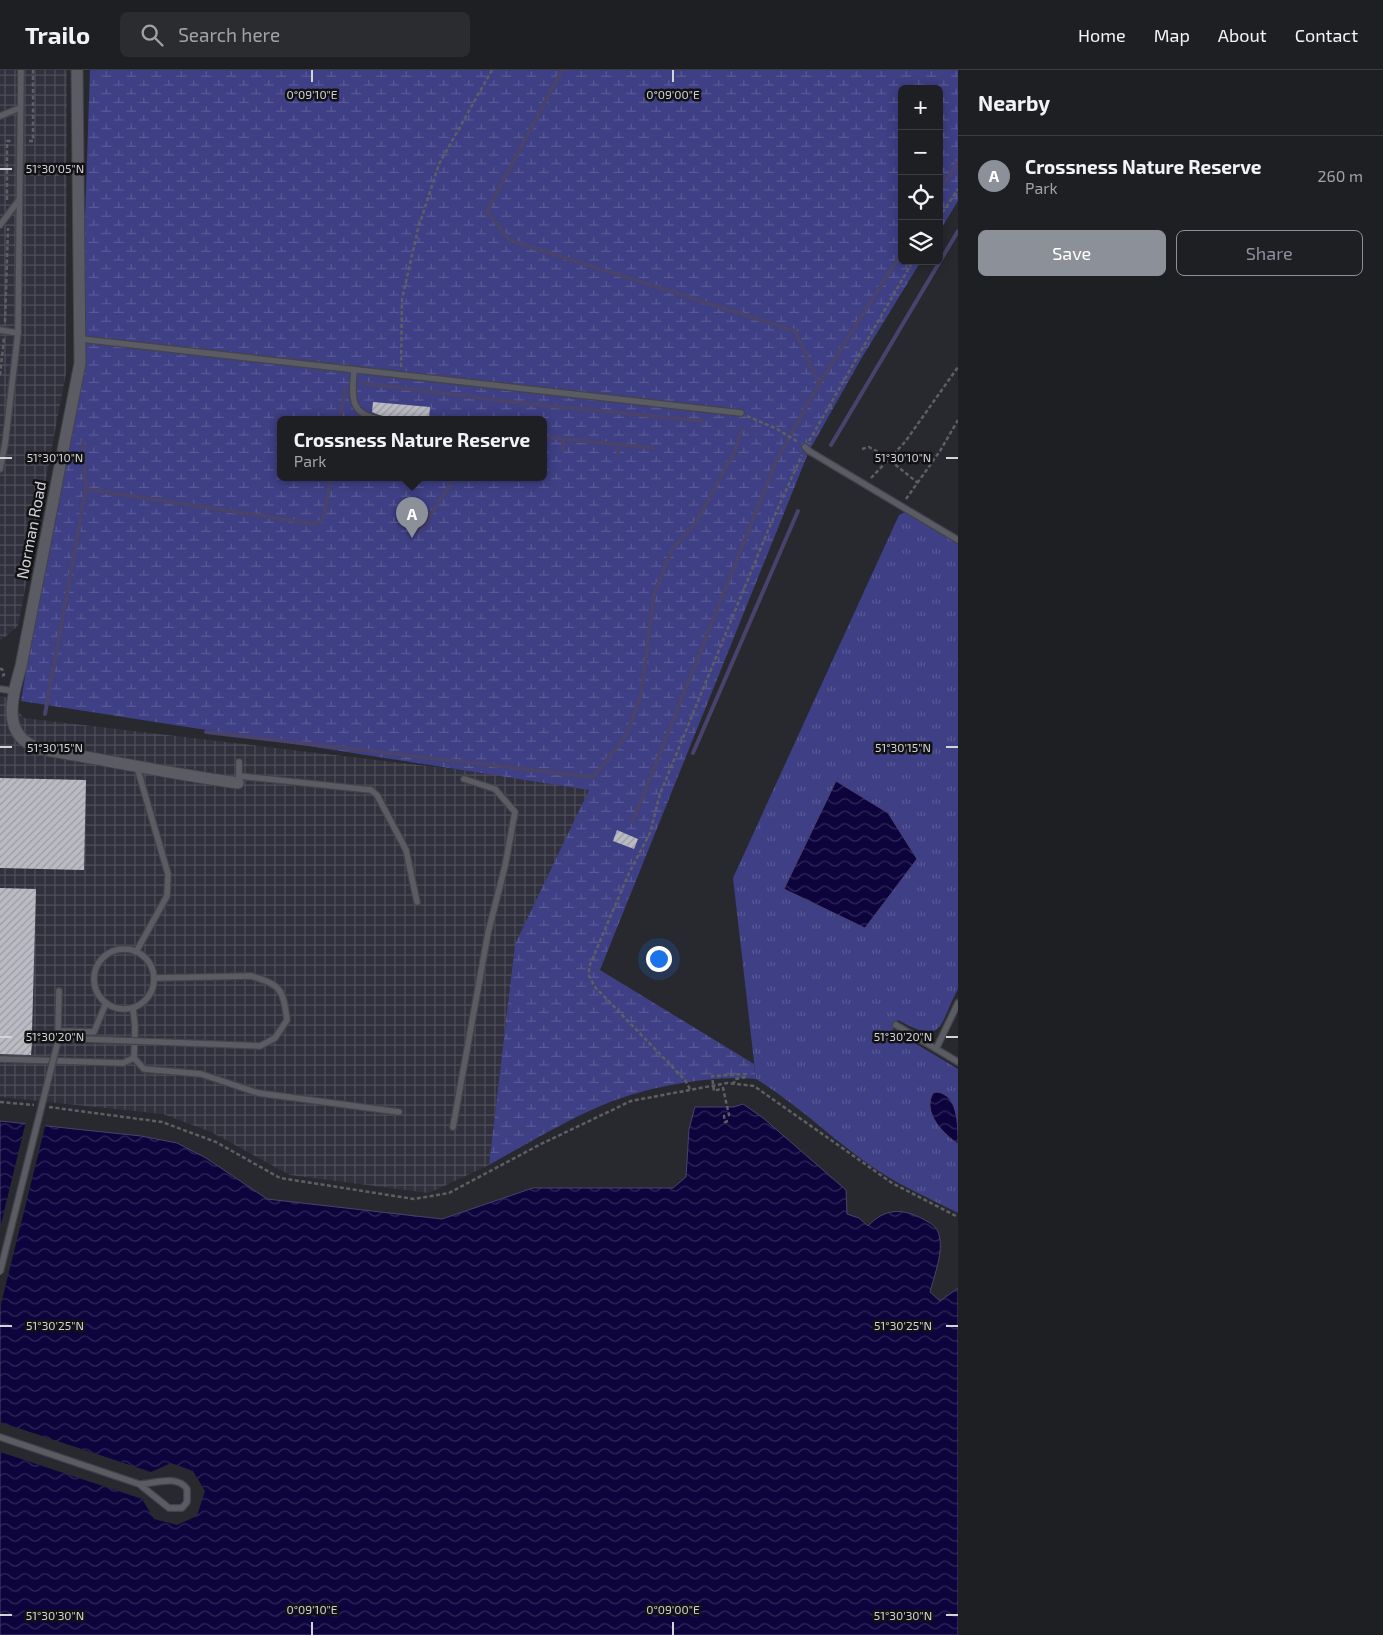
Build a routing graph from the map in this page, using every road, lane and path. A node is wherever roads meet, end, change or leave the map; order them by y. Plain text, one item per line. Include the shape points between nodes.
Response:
1 (20, 70) edge
2 (33, 70) edge
3 (77, 70) edge
4 (492, 70) edge
5 (20, 108) junction
6 (0, 116) edge
7 (7, 141) dead end
8 (33, 141) dead end
9 (958, 189) edge
10 (19, 200) junction
11 (943, 212) edge
12 (8, 215) junction
13 (0, 225) edge
14 (911, 265) edge
15 (2, 330) edge
16 (18, 333) junction
17 (81, 339) junction
18 (958, 368) edge
19 (354, 371) junction
20 (401, 374) junction
21 (0, 375) edge
22 (741, 413) joint
23 (367, 416) edge
24 (958, 420) edge
25 (805, 447) junction
26 (862, 449) dead end
27 (890, 460) junction
28 (0, 469) edge
29 (918, 483) junction
30 (866, 485) junction
31 (901, 506) junction
32 (958, 540) edge
33 (0, 668) edge
34 (0, 677) edge
35 (0, 689) edge
36 (14, 691) junction
37 (239, 762) dead end
38 (136, 764) junction
39 (239, 779) junction
40 (464, 779) dead end
41 (417, 902) dead end
42 (136, 952) junction
43 (154, 978) junction
44 (59, 991) dead end
45 (106, 1003) junction
46 (958, 1003) edge
47 (133, 1009) junction
48 (896, 1025) dead end
49 (32, 1037) dead end
50 (59, 1038) junction
51 (936, 1049) junction
52 (134, 1058) junction
53 (0, 1059) edge
54 (958, 1062) edge
55 (734, 1083) junction
56 (713, 1085) junction
57 (690, 1089) junction
58 (0, 1102) edge
59 (399, 1112) dead end
60 (728, 1121) dead end
61 (453, 1127) dead end
62 (958, 1217) edge
63 (0, 1272) edge
64 (0, 1437) edge
65 (139, 1484) junction

1 - 5 lane
2 - 8 path
3 - 17 street, Norman Road
4 - 20 path via 439,164 418,228 402,299
5 - 6 lane
5 - 10 lane
7 - 12 path
9 - 11 path
10 - 12 lane
10 - 16 lane
12 - 13 lane
12 - 15 path
14 - 25 path
15 - 16 lane
15 - 21 path
16 - 28 lane via 6,444
17 - 19 lane
17 - 36 street, Norman Road via 80,363
18 - 27 path
19 - 20 lane
19 - 23 lane via 353,390 357,408
20 - 22 lane
22 - 25 path via 777,429
24 - 29 path
25 - 30 lane
25 - 57 path via 660,794 650,833 629,873 589,968 595,987
26 - 27 path via 869,447
27 - 29 path
27 - 30 path
29 - 31 path
30 - 31 lane
31 - 32 lane
33 - 34 path via 4,675
35 - 36 lane
36 - 38 street, Norman Road via 10,716 18,737 28,745
37 - 39 lane
38 - 39 street, Norman Road via 188,776
38 - 42 lane via 168,874 166,896
39 - 41 lane via 371,790 377,795 406,850
40 - 61 lane via 495,788 514,812 505,866 488,933
42 - 43 lane via 142,954 153,968
42 - 45 lane via 123,948 109,952 95,968 94,986
43 - 47 lane via 153,990 144,1003
43 - 50 lane, bridge via 251,976 270,982 284,996 287,1020 275,1038 260,1046
44 - 45 lane via 58,1031 94,1032
45 - 47 lane via 112,1007
46 - 51 lane
47 - 52 lane
48 - 51 lane
49 - 50 lane, bridge
50 - 63 lane, bridge
51 - 54 lane
52 - 53 lane via 123,1063
52 - 59 lane via 144,1069 201,1074 258,1093
55 - 56 path
55 - 56 path via 735,1079 746,1077 746,1074 712,1076
55 - 62 path via 754,1086 892,1183
56 - 57 path
56 - 60 path via 714,1091 723,1088 729,1115 724,1116 725,1122
57 - 58 path via 625,1103 449,1193 414,1199 280,1178 216,1142 162,1122
64 - 65 lane
65 - 65 lane via 180,1482 187,1489 187,1502 182,1508 169,1508

